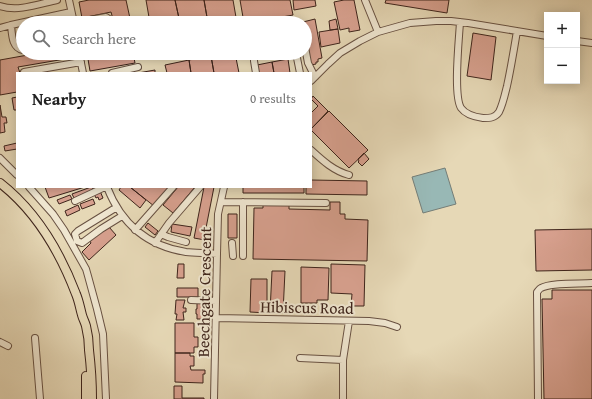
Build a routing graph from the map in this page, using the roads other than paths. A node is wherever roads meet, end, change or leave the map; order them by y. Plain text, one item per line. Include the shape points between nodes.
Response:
1 (57, 0) edge
2 (69, 0) edge
3 (38, 2) edge
4 (368, 2) edge
5 (0, 6) edge
6 (71, 12) junction
7 (52, 16) edge
8 (72, 16) edge
9 (460, 22) junction
10 (16, 24) edge
11 (10, 25) junction
12 (0, 28) edge
13 (517, 31) junction
14 (378, 32) junction
15 (544, 36) edge
16 (580, 41) edge
17 (592, 43) edge
18 (16, 45) edge
19 (254, 60) edge
20 (297, 60) edge
21 (307, 60) edge
22 (81, 62) joint
23 (138, 67) dead end
24 (24, 72) edge
25 (83, 72) edge
26 (116, 72) edge
27 (256, 72) edge
28 (300, 72) edge
29 (311, 72) edge
30 (313, 79) edge
31 (312, 151) edge
32 (0, 158) edge
33 (16, 174) edge
34 (349, 175) dead end
35 (0, 183) edge
36 (30, 188) edge
37 (104, 188) edge
38 (107, 188) edge
39 (172, 188) edge
40 (199, 188) edge
41 (224, 188) edge
42 (75, 202) dead end
43 (221, 202) junction
44 (244, 202) junction
45 (326, 203) dead end
46 (117, 208) junction
47 (122, 216) junction
48 (135, 230) junction
49 (161, 234) junction
50 (186, 242) dead end
51 (155, 243) junction
52 (232, 243) dead end
53 (217, 254) junction
54 (592, 284) edge
55 (191, 300) dead end
56 (216, 301) junction
57 (83, 317) junction
58 (216, 318) junction
59 (349, 321) junction
60 (397, 327) dead end
61 (34, 338) dead end
62 (0, 342) edge
63 (8, 346) dead end
64 (300, 358) dead end
65 (343, 360) junction
66 (40, 399) edge
67 (86, 399) edge
68 (92, 399) edge
69 (106, 399) edge
70 (214, 399) edge
71 (343, 399) edge
72 (538, 399) edge

1 - 3 street
2 - 6 street
3 - 5 street via 15,8
4 - 14 street
6 - 7 street
6 - 8 street
9 - 13 street
9 - 13 street via 457,78 459,104 467,113 478,118 494,117 501,108
9 - 14 street via 423,22
10 - 11 street
11 - 12 street
11 - 18 street
13 - 15 street
14 - 30 street via 340,53
16 - 17 street
19 - 27 street
20 - 28 street
21 - 29 street
22 - 24 street
22 - 25 street
23 - 26 street
31 - 34 street via 325,163
32 - 33 street
35 - 57 main road via 20,200 51,240 74,289
36 - 69 street via 64,230 88,276 103,334
37 - 42 street
38 - 46 street
39 - 48 street
40 - 49 street
41 - 43 street, Beechgate Crescent
43 - 44 street
43 - 53 street, Beechgate Crescent via 218,214
44 - 45 street
44 - 52 street via 242,253 233,253
46 - 47 street
46 - 47 street via 78,230 75,234 77,241 82,243
47 - 48 street
48 - 51 street
49 - 50 street
49 - 51 street
51 - 53 street via 186,252
53 - 56 street, Beechgate Crescent
54 - 72 street via 550,285 537,292
55 - 56 street
56 - 58 street, Beechgate Crescent
57 - 67 main road
57 - 68 main road via 88,337
58 - 59 street, Hibiscus Road
58 - 70 street, Beechgate Crescent
59 - 60 street, Hibiscus Road via 379,322
59 - 65 street
61 - 66 street
62 - 63 street
64 - 65 street
65 - 71 street

